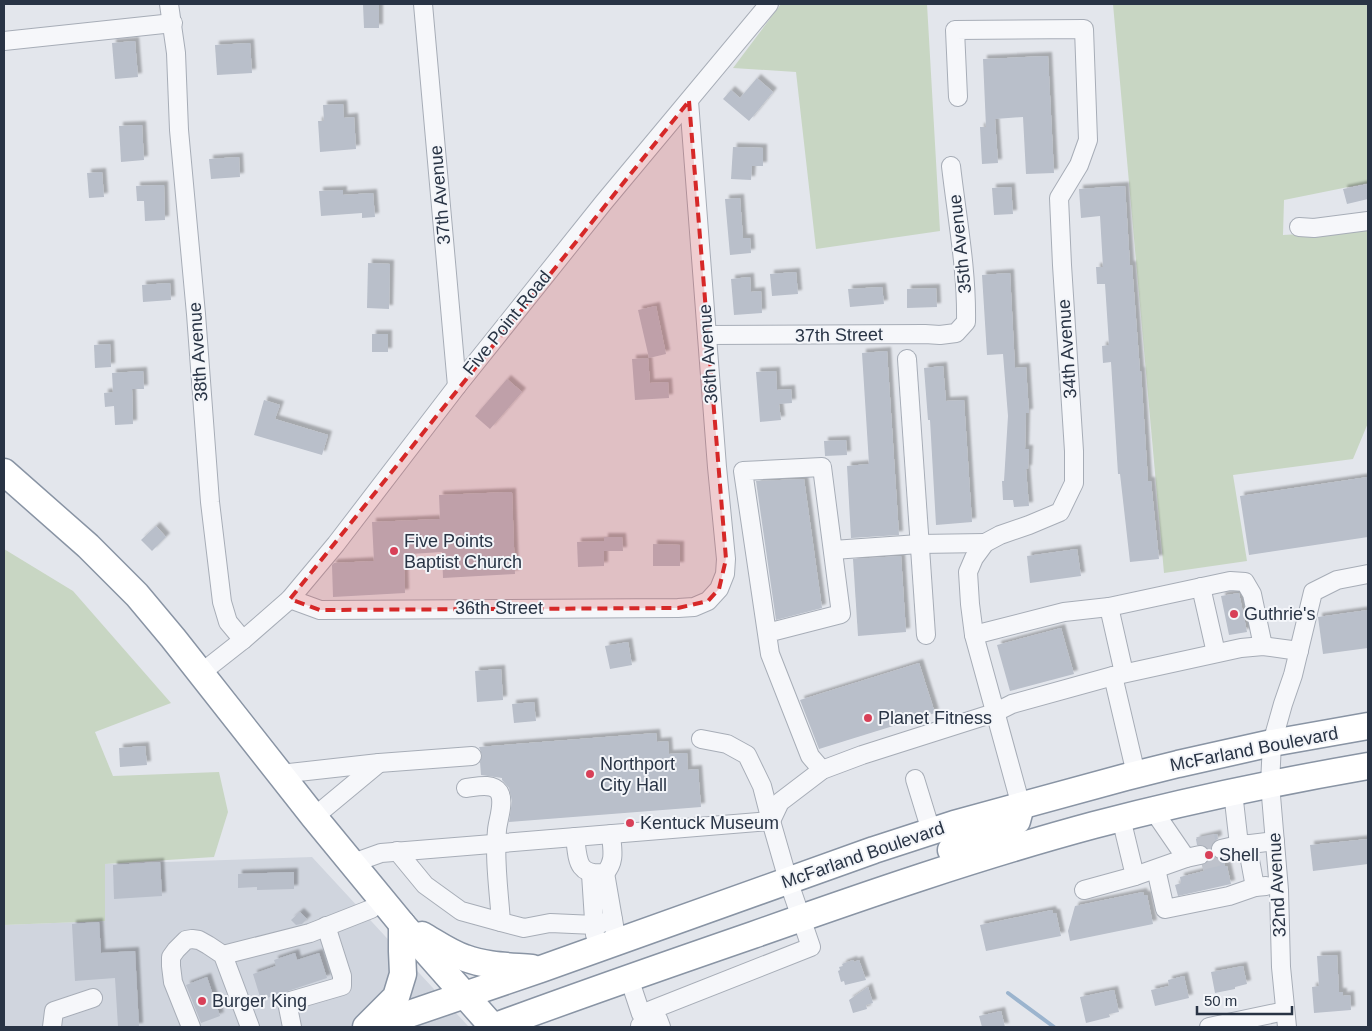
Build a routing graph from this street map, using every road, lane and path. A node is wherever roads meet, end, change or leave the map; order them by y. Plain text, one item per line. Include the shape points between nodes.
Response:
1 (170, 4) edge
2 (423, 4) edge
3 (769, 4) edge
4 (172, 24) junction
5 (4, 41) edge
6 (958, 97) dead end
7 (689, 101) junction
8 (951, 166) dead end
9 (1368, 221) edge
10 (1299, 227) dead end
11 (966, 322) joint
12 (707, 335) junction
13 (907, 359) dead end
14 (457, 386) junction
15 (4, 472) edge
16 (985, 543) junction
17 (919, 544) junction
18 (833, 550) junction
19 (1368, 574) edge
20 (1201, 587) junction
21 (290, 599) junction
22 (708, 602) joint
23 (1109, 607) junction
24 (767, 633) junction
25 (974, 635) junction
26 (926, 636) dead end
27 (243, 640) junction
28 (1263, 646) junction
29 (1299, 650) junction
30 (1216, 653) junction
31 (201, 673) junction
32 (1119, 674) junction
33 (994, 713) junction
34 (1368, 726) edge
35 (701, 739) dead end
36 (1272, 743) junction
37 (472, 756) dead end
38 (379, 763) junction
39 (1368, 766) edge
40 (822, 770) junction
41 (280, 774) junction
42 (1136, 774) junction
43 (915, 779) dead end
44 (1270, 784) junction
45 (466, 788) dead end
46 (1233, 792) junction
47 (1021, 806) junction
48 (1153, 810) junction
49 (314, 817) junction
50 (1121, 818) junction
51 (771, 821) junction
52 (931, 832) junction
53 (611, 834) junction
54 (576, 837) junction
55 (1275, 841) junction
56 (496, 843) junction
57 (1230, 847) junction
58 (397, 852) junction
59 (353, 864) junction
60 (1156, 868) junction
61 (598, 873) junction
62 (1135, 876) junction
63 (788, 880) junction
64 (911, 880) junction
65 (1279, 884) junction
66 (1256, 886) junction
67 (1084, 890) dead end
68 (382, 899) junction
69 (801, 918) junction
70 (500, 922) junction
71 (402, 924) junction
72 (326, 926) junction
73 (605, 934) junction
74 (223, 955) junction
75 (541, 969) junction
76 (629, 978) junction
77 (466, 995) junction
78 (93, 998) dead end
79 (570, 999) junction
80 (1286, 1019) edge
81 (647, 1024) edge
82 (52, 1027) edge
83 (191, 1027) edge
84 (250, 1027) edge
85 (292, 1027) edge
86 (365, 1027) edge
87 (371, 1027) edge
88 (493, 1027) edge
89 (545, 1027) edge
90 (1209, 1027) edge

1 - 4 street, 38th Avenue
2 - 14 street, 37th Avenue
3 - 7 street, Five Point Road
4 - 5 street
4 - 27 street, 38th Avenue via 210,502 222,602 228,622
6 - 16 street, 34th Avenue via 955,30 1084,29 1088,140 1079,165 1059,198 1074,482 1060,512
7 - 12 street, 36th Avenue
7 - 14 street, Five Point Road
8 - 11 street, 35th Avenue via 964,275
9 - 10 street
11 - 12 street, 37th Street via 956,333 940,335
12 - 22 street, 36th Avenue via 726,559 719,589
13 - 17 street
14 - 21 street, Five Point Road
15 - 31 highway via 88,546 137,595
16 - 17 street
16 - 25 street via 968,572
17 - 18 street
17 - 26 street
18 - 24 street via 841,614
18 - 24 street via 822,467 743,471
19 - 29 street, 32nd Avenue via 1337,580 1313,592
20 - 23 street
20 - 28 street via 1230,581 1245,582 1252,594
20 - 30 street
21 - 22 street, 36th Street via 320,610 678,608
21 - 27 street, Five Point Road
23 - 25 street via 1064,612
23 - 32 street
24 - 40 street via 770,654 810,756
25 - 33 street
27 - 31 street
28 - 29 street
28 - 30 street
29 - 36 street, 32nd Avenue
30 - 32 street
31 - 41 highway
32 - 33 street via 1012,704
32 - 42 street
33 - 40 street
33 - 47 street
34 - 36 highway, McFarland Boulevard
35 - 51 street via 726,744 747,755 762,786
36 - 42 highway, McFarland Boulevard
36 - 44 street, 32nd Avenue
37 - 38 street
38 - 41 street
38 - 49 street
39 - 44 highway
40 - 51 street via 780,802
41 - 49 highway
42 - 47 highway, McFarland Boulevard
43 - 52 street
44 - 46 highway
44 - 55 street, 32nd Avenue
45 - 56 street via 494,787 499,793 501,802
46 - 48 highway
46 - 57 street
47 - 52 highway, McFarland Boulevard
47 - 64 highway via 1017,821 1000,832 921,862
48 - 50 highway
48 - 60 street via 1195,855
49 - 59 highway
50 - 62 street
50 - 64 highway
51 - 53 street
51 - 63 street
52 - 63 highway, McFarland Boulevard
53 - 54 street
53 - 61 street via 613,858 610,867
54 - 56 street
54 - 61 street via 578,862 585,870
55 - 57 street
55 - 65 street, 32nd Avenue
56 - 58 street
56 - 70 street
57 - 66 street
58 - 59 street via 381,853
58 - 70 street via 425,885 461,911
59 - 68 highway
60 - 62 street
60 - 66 street via 1165,909 1229,896
61 - 73 street
62 - 67 street
63 - 69 street
63 - 73 highway, McFarland Boulevard
64 - 69 highway
65 - 66 street
65 - 80 street, 32nd Avenue
68 - 71 highway
68 - 72 street via 371,909
69 - 76 highway
69 - 81 street via 811,947
70 - 73 street via 524,928 550,923
71 - 75 highway via 464,958 485,964
71 - 77 highway
71 - 86 highway via 403,974 396,997
72 - 74 street
72 - 85 street via 342,976 342,986 287,1002
73 - 75 highway, McFarland Boulevard
74 - 83 street via 192,939 181,944 171,958 173,982
74 - 84 street
75 - 77 highway, McFarland Boulevard
76 - 79 highway
76 - 81 street
77 - 87 highway, McFarland Boulevard
77 - 88 highway
78 - 82 street via 54,1011
79 - 88 highway
79 - 89 highway
80 - 90 street

